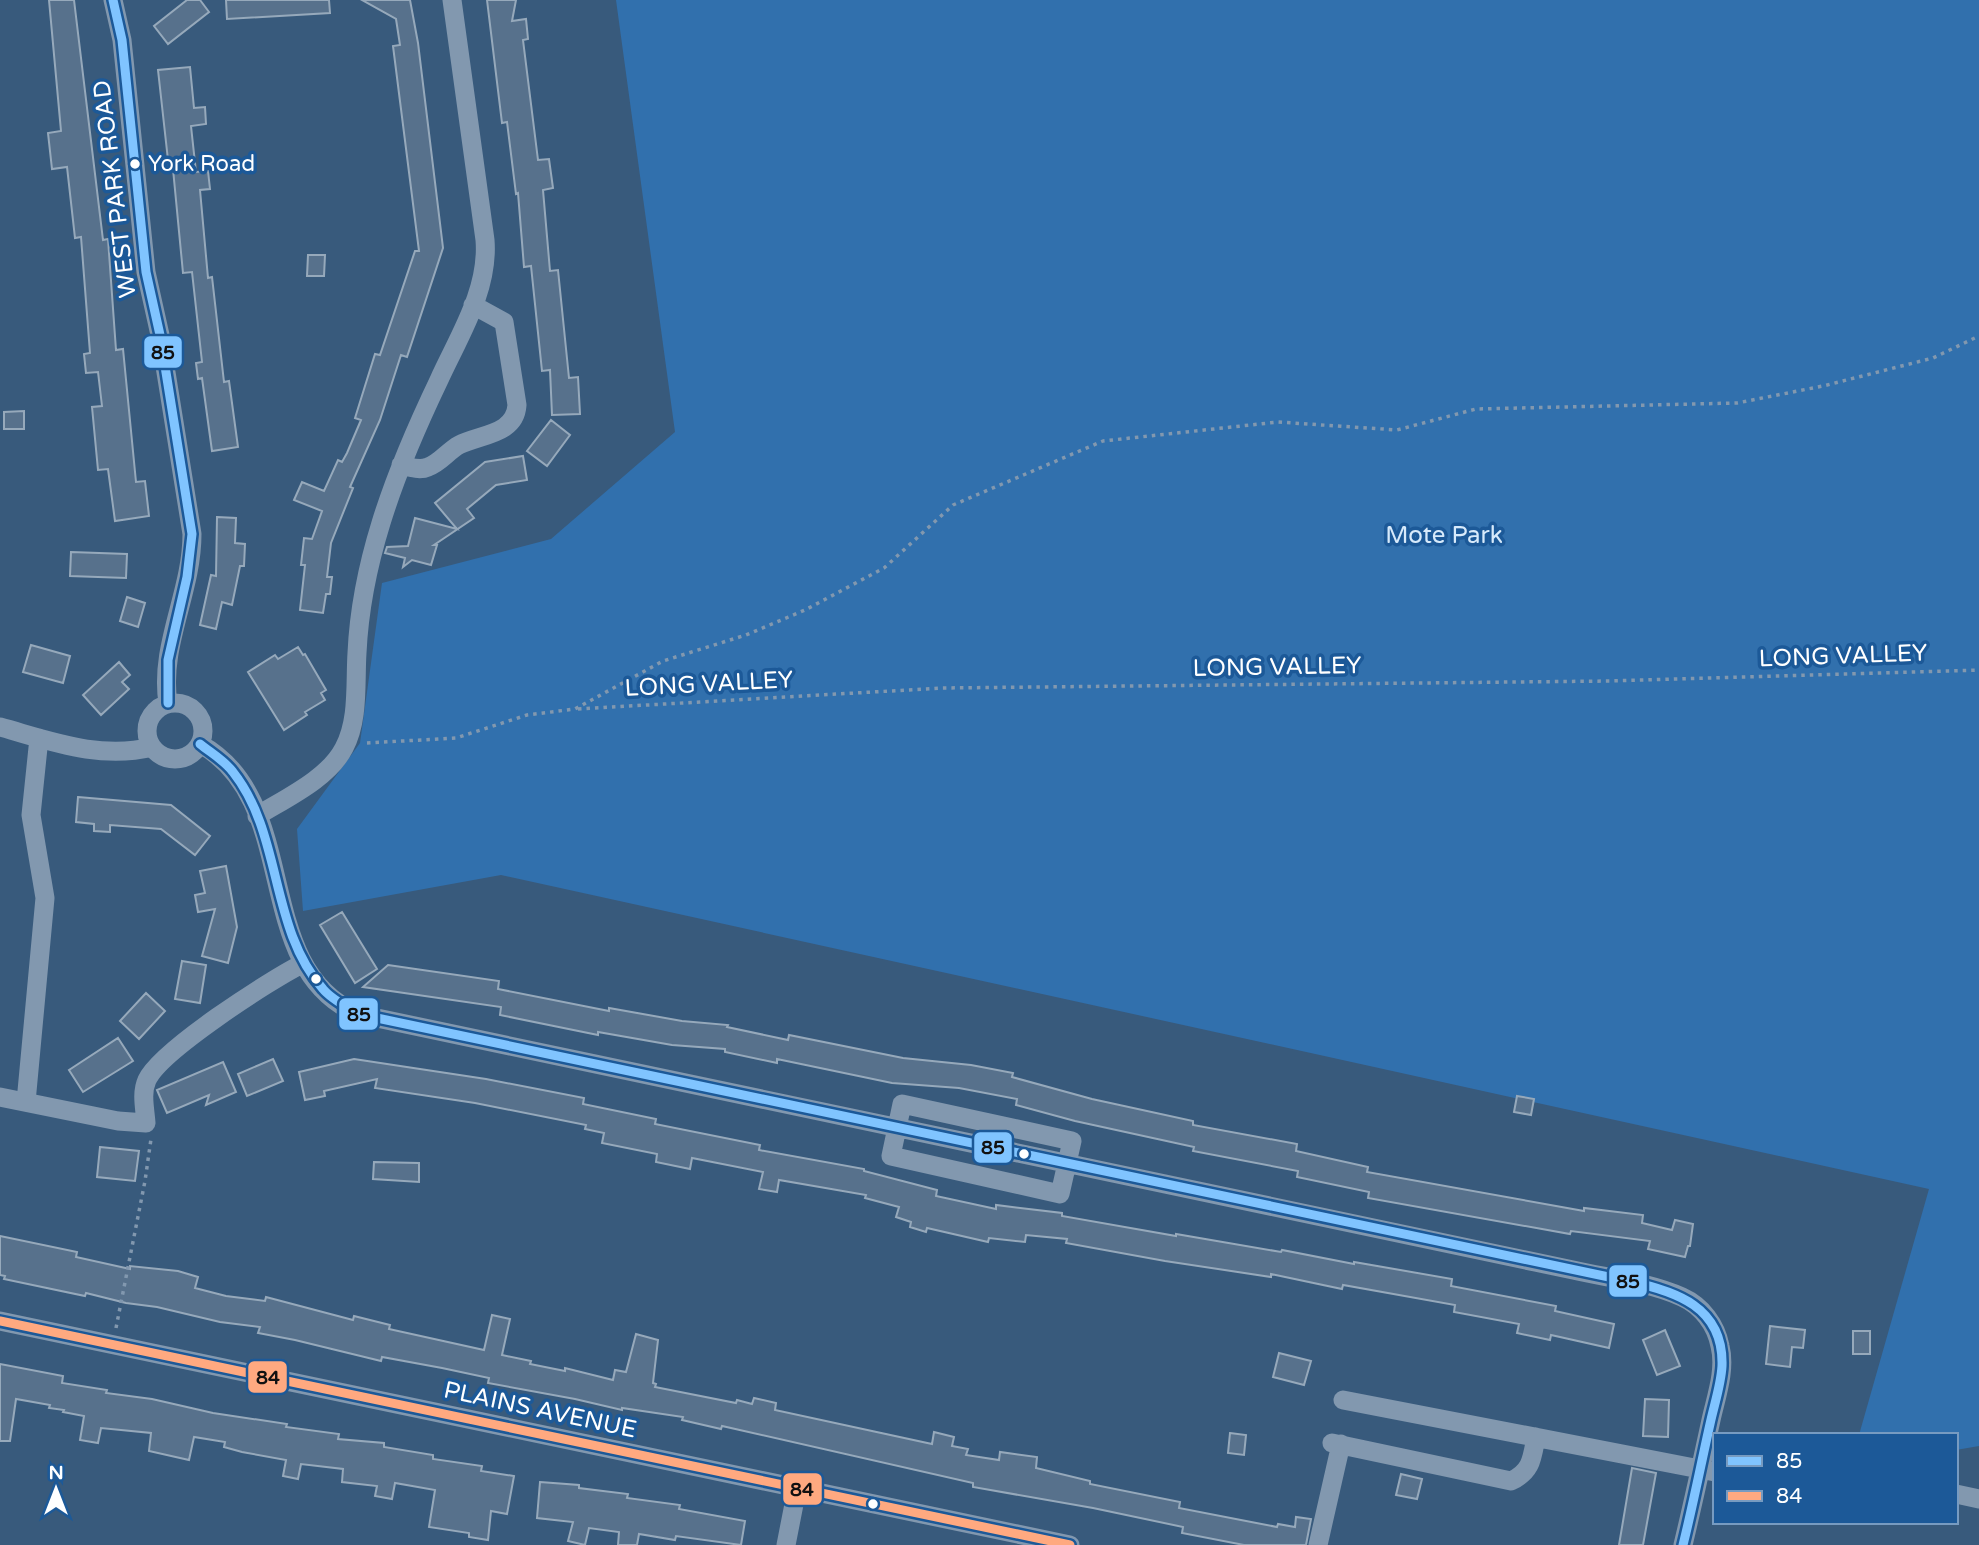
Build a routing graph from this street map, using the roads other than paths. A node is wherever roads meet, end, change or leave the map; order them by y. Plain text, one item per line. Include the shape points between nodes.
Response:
1 (113, 0) edge
2 (452, 0) edge
3 (473, 305) junction
4 (401, 465) junction
5 (168, 703) junction
6 (0, 727) edge
7 (38, 738) junction
8 (201, 744) junction
9 (152, 747) junction
10 (257, 816) junction
11 (302, 964) junction
12 (0, 1097) edge
13 (26, 1102) junction
14 (897, 1128) junction
15 (1067, 1164) junction
16 (0, 1321) edge
17 (1343, 1400) dead end
18 (1536, 1437) junction
19 (1708, 1471) edge
20 (797, 1489) junction
21 (1958, 1494) edge
22 (1979, 1499) edge
23 (786, 1545) edge
24 (1070, 1545) edge
25 (1318, 1545) edge
26 (1683, 1545) edge

1 - 5 street, WEST PARK ROAD via 122,40 146,272 192,534 187,583 166,663
2 - 3 street via 485,240 485,271
3 - 4 street
3 - 4 street via 504,322 517,405 514,418 504,428 460,444 428,468
4 - 10 street via 368,570 348,740 317,777
5 - 8 street via 184,704 198,713 204,728
5 - 9 street via 149,721
6 - 7 street
7 - 9 street via 91,750 129,753
7 - 13 street via 30,815 45,898
8 - 9 street via 188,756 175,759
8 - 10 street via 228,763
10 - 11 street
11 - 13 street via 255,992 148,1076 146,1123
11 - 14 street via 329,998 358,1014
12 - 13 street
14 - 15 street
14 - 15 street via 891,1156 1060,1194
15 - 19 street via 1683,1297 1711,1322 1721,1347
16 - 20 street, PLAINS AVENUE
17 - 18 street
18 - 19 street
18 - 25 street via 1530,1465 1511,1481 1336,1443
19 - 26 street
20 - 23 street
20 - 24 street, PLAINS AVENUE
21 - 22 street

